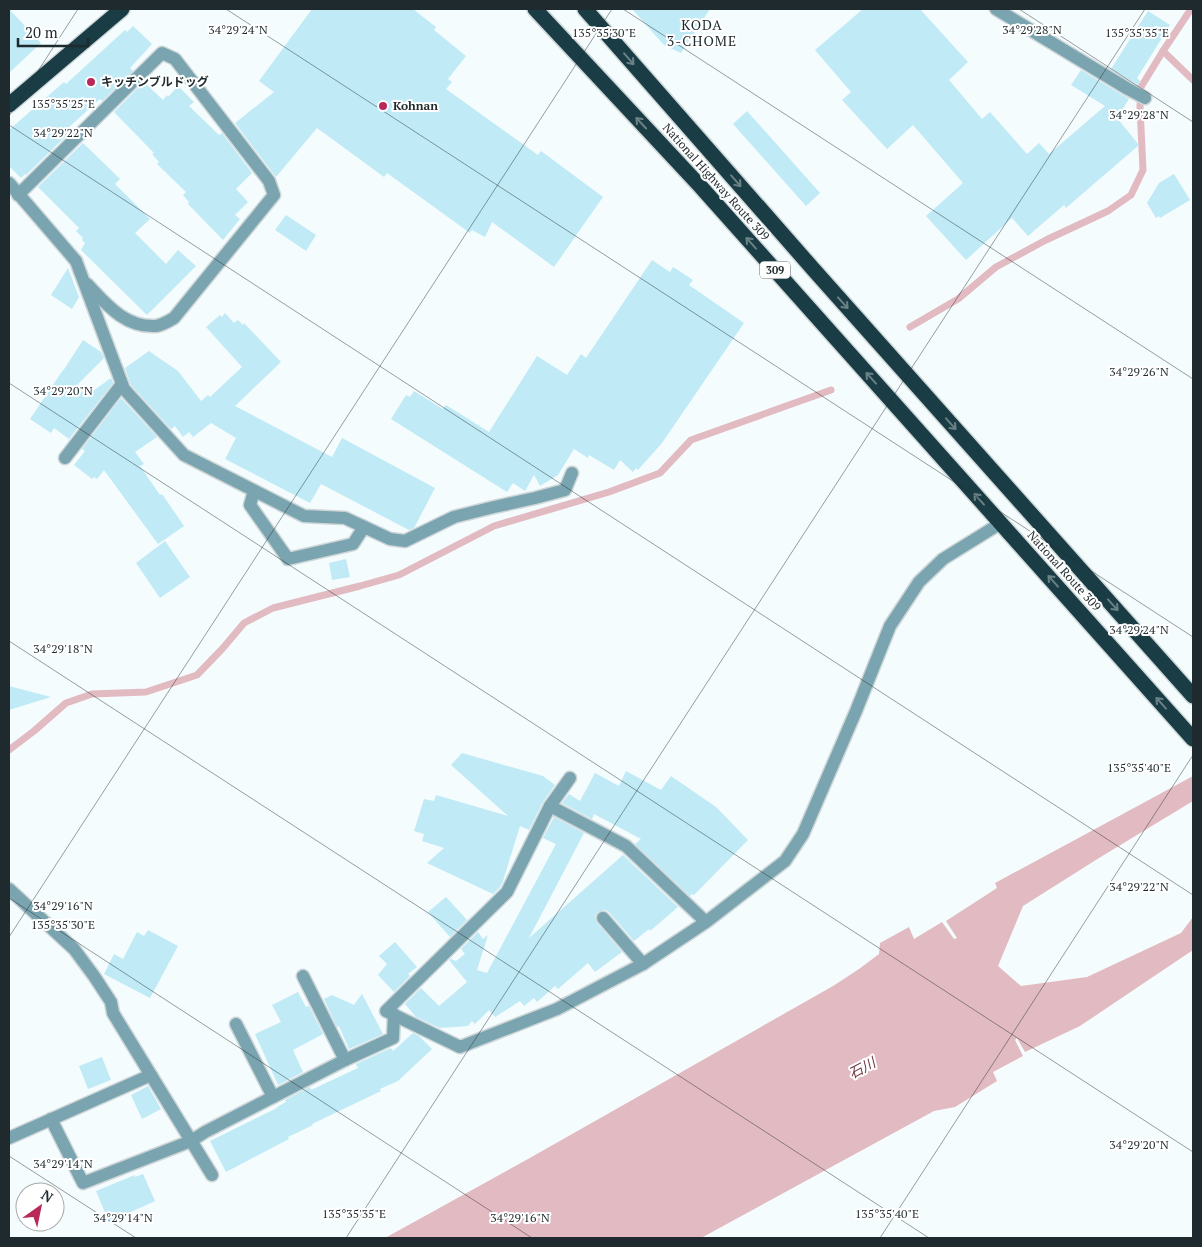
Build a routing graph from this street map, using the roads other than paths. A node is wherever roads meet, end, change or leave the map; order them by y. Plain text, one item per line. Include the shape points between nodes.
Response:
1 (122, 9) edge
2 (535, 9) edge
3 (585, 9) edge
4 (996, 9) edge
5 (1144, 98) dead end
6 (9, 104) edge
7 (9, 183) edge
8 (18, 195) junction
9 (84, 281) junction
10 (122, 384) junction
11 (65, 458) dead end
12 (572, 473) dead end
13 (254, 491) junction
14 (1001, 523) junction
15 (364, 526) junction
16 (1045, 530) joint
17 (1012, 535) joint
18 (1193, 696) edge
19 (1193, 739) edge
20 (570, 778) dead end
21 (550, 806) junction
22 (9, 889) edge
23 (603, 918) dead end
24 (706, 922) junction
25 (643, 964) junction
26 (303, 976) dead end
27 (394, 1014) junction
28 (236, 1024) dead end
29 (345, 1060) junction
30 (151, 1075) junction
31 (273, 1097) junction
32 (51, 1119) junction
33 (9, 1138) edge
34 (191, 1140) junction
35 (212, 1175) dead end

1 - 6 highway
14 -> 2 highway, National Highway Route 309 / 309 via 701,188
3 -> 16 highway, National Highway Route 309 / 309
4 - 5 street
7 - 8 street
8 - 9 street via 76,261
8 - 9 street via 162,53 175,59 269,181 274,195 174,318 157,326 136,324 116,313
9 - 10 street
10 - 11 street
10 - 13 street via 184,455
12 - 15 street via 565,490 454,518 404,541 390,539
13 - 15 street via 304,516 345,518
13 - 15 street via 250,506 288,560 353,544
14 - 17 highway, National Highway Route 309 / 309
14 - 24 street via 943,559 919,582 890,626 803,834 786,861
16 -> 18 highway, National Route 309 / 309
19 -> 17 highway, National Route 309 / 309
20 - 21 street
21 - 24 street via 626,846
21 - 27 street via 507,892 386,1010
22 - 30 street via 74,949 111,1002 113,1013
23 - 25 street
24 - 25 street
25 - 27 street via 557,1009 460,1047
26 - 29 street
27 - 29 street via 393,1038
28 - 31 street
29 - 31 street
30 - 32 street
30 - 34 street
31 - 34 street
32 - 33 street
32 - 34 street via 83,1183
34 - 35 street

